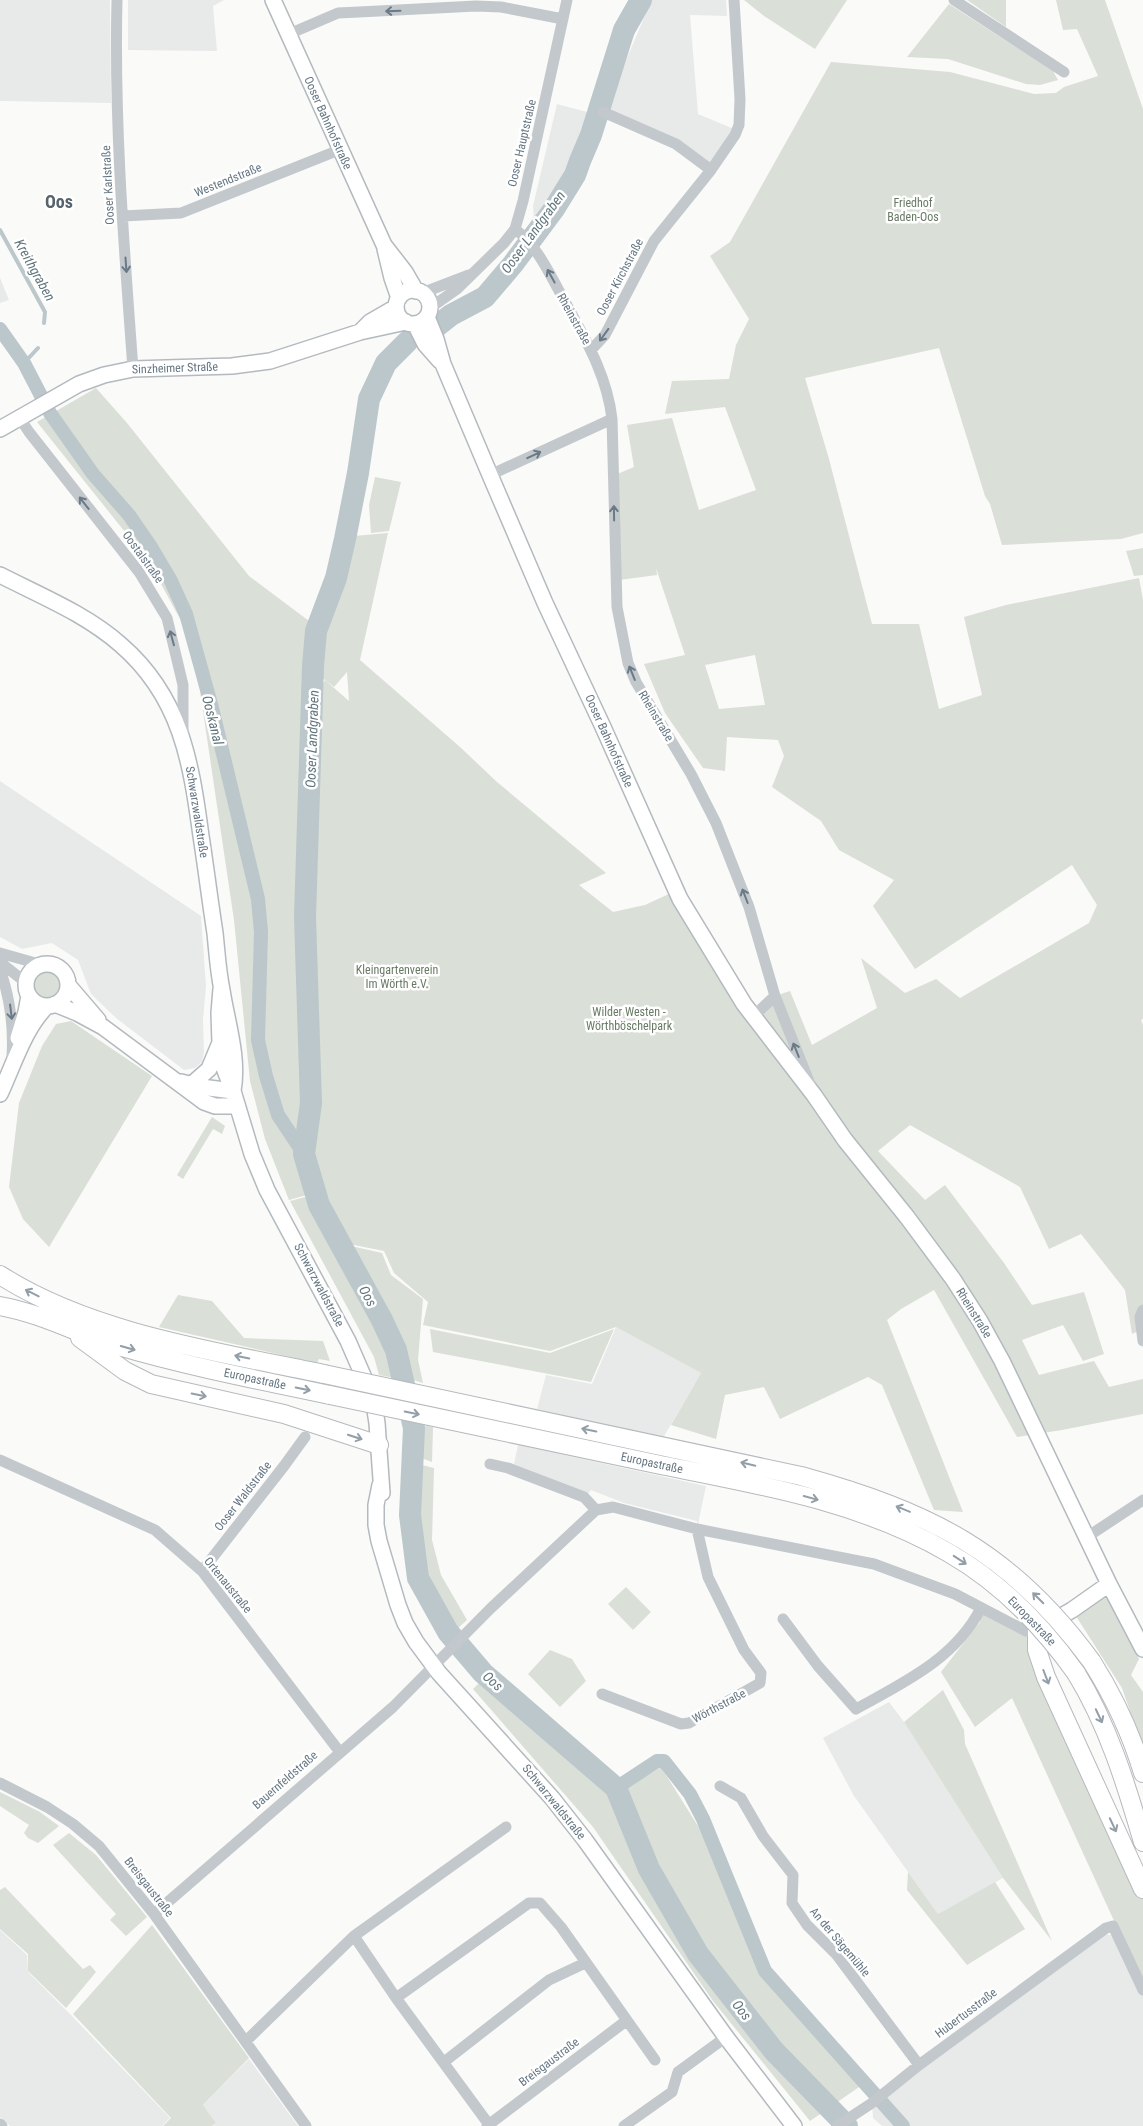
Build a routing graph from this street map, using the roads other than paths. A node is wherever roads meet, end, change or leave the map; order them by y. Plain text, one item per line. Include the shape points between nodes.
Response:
1 (118, 0) edge
2 (273, 0) edge
3 (567, 0) edge
4 (734, 0) edge
5 (954, 0) edge
6 (414, 5) edge
7 (563, 19) junction
8 (289, 34) junction
9 (1064, 72) dead end
10 (603, 112) dead end
11 (339, 150) junction
12 (711, 170) junction
13 (122, 216) junction
14 (515, 229) junction
15 (384, 245) junction
16 (470, 274) junction
17 (419, 292) junction
18 (398, 302) junction
19 (420, 318) junction
20 (360, 332) junction
21 (591, 350) junction
22 (133, 369) junction
23 (24, 415) junction
24 (612, 419) junction
25 (0, 429) edge
26 (490, 475) junction
27 (0, 575) edge
28 (183, 738) junction
29 (0, 953) edge
30 (0, 962) edge
31 (39, 964) junction
32 (0, 970) edge
33 (68, 985) junction
34 (27, 989) junction
35 (221, 989) junction
36 (775, 996) junction
37 (51, 1005) junction
38 (751, 1013) junction
39 (103, 1027) junction
40 (220, 1043) junction
41 (12, 1056) junction
42 (173, 1078) junction
43 (0, 1081) edge
44 (191, 1085) junction
45 (0, 1094) edge
46 (814, 1095) junction
47 (235, 1098) junction
48 (0, 1275) edge
49 (0, 1306) edge
50 (1143, 1310) edge
51 (65, 1326) junction
52 (1143, 1340) edge
53 (305, 1437) dead end
54 (379, 1445) junction
55 (0, 1460) edge
56 (490, 1464) dead end
57 (1143, 1500) edge
58 (596, 1510) junction
59 (697, 1529) junction
60 (1087, 1537) junction
61 (202, 1570) junction
62 (1109, 1584) junction
63 (981, 1608) junction
64 (783, 1619) dead end
65 (1037, 1630) junction
66 (1143, 1649) edge
67 (434, 1666) junction
68 (602, 1694) dead end
69 (339, 1751) junction
70 (1143, 1773) edge
71 (0, 1783) edge
72 (720, 1786) dead end
73 (506, 1827) dead end
74 (1143, 1842) edge
75 (1143, 1889) edge
76 (154, 1914) junction
77 (354, 1936) junction
78 (584, 1962) junction
79 (1143, 1990) edge
80 (396, 1998) junction
81 (626, 2020) junction
82 (726, 2037) junction
83 (246, 2041) junction
84 (654, 2060) dead end
85 (444, 2062) junction
86 (919, 2065) junction
87 (489, 2125) edge
88 (306, 2126) edge
89 (624, 2126) edge
90 (794, 2126) edge
91 (837, 2126) edge

1 - 13 street, Ooser Karlstraße
2 - 8 street, Ooser Bahnhofstraße
3 - 7 street, Ooser Hauptstraße
4 - 12 street, Ooser Kirchstraße via 739,125 736,135
5 - 9 street
6 - 7 street via 501,7
6 -> 8 street via 338,13
7 - 14 street, Ooser Hauptstraße
8 - 11 street, Ooser Bahnhofstraße
10 - 12 street via 676,144
11 - 13 street, Westendstraße via 181,213
11 - 15 street, Ooser Bahnhofstraße
12 -> 21 street, Ooser Kirchstraße via 654,241 605,335
13 -> 22 street, Ooser Karlstraße
14 - 16 street, Ooser Hauptstraße via 487,261
21 -> 14 street, Rheinstraße via 534,248
15 - 17 street, Ooser Bahnhofstraße
15 - 18 street, Ooser Bahnhofstraße
16 - 17 street, Ooser Hauptstraße
16 - 19 street, Ooser Hauptstraße via 458,289
17 - 18 street via 407,292
17 - 19 street via 428,299
18 - 19 street via 399,316
18 - 20 street, Sinzheimer Straße
19 - 20 street, Sinzheimer Straße
19 - 26 street, Ooser Bahnhofstraße via 436,339 443,364
20 - 22 street, Sinzheimer Straße via 270,361 232,366
21 - 24 street, Rheinstraße via 605,385
22 - 23 street, Sinzheimer Straße via 79,384
23 - 25 street, Sinzheimer Straße
28 -> 23 street, Oostalstraße via 183,685 167,618 139,572 29,432
26 -> 24 street
36 -> 24 street, Rheinstraße via 749,907 716,823 628,663 617,607
26 - 38 street, Ooser Bahnhofstraße via 680,899
27 - 28 street, Schwarzwaldstraße via 74,612 122,645 160,690
28 - 35 street, Schwarzwaldstraße via 193,773
29 - 31 street
30 - 34 street
31 - 33 street via 58,966 66,975
31 - 34 street via 31,970
32 -> 41 street via 10,1004 14,1036
33 - 37 street via 64,997
33 - 39 street
34 - 37 street via 36,1003
34 - 41 street via 26,1012
35 - 40 street, Schwarzwaldstraße via 218,1013
35 - 47 street, Schwarzwaldstraße via 235,1066
36 - 38 street via 760,1010
46 -> 36 street, Rheinstraße
37 - 39 street via 77,1013
37 - 45 street via 38,1015
38 - 46 street, Ooser Bahnhofstraße
39 - 42 street
40 - 44 street via 210,1070
40 - 47 street, Schwarzwaldstraße via 224,1068
41 - 43 street
42 - 44 street
42 - 47 street via 204,1102 215,1106
44 - 47 street
46 - 60 street, Rheinstraße via 953,1279 980,1321
47 - 54 street, Schwarzwaldstraße via 267,1190 360,1365 374,1404
70 -> 48 main road, Europastraße, bridge via 1118,1707 1092,1662 1054,1614 1010,1572 960,1537 898,1507 841,1487 783,1472 190,1346 120,1327 50,1302
49 - 51 main road, Europastraße
50 - 52 street via 1140,1317
51 -> 54 main road via 125,1371 151,1384 284,1414
51 -> 74 main road, Europastraße, bridge via 169,1359 735,1480 836,1505 924,1539 998,1587 1040,1627 1076,1673 1109,1738
53 - 61 street, Ooser Waldstraße
54 - 67 street, Schwarzwaldstraße via 388,1568 405,1623
55 - 61 street, Ortenaustraße via 154,1530
56 - 58 street via 584,1497
57 - 60 street
58 - 59 street via 613,1507
58 - 67 street
59 - 63 street via 874,1564 955,1594
59 - 68 street, Wörthstraße via 708,1577 744,1650 761,1673 760,1683 689,1723 681,1724
60 - 62 street, Rheinstraße
61 - 69 street, Ortenaustraße
62 - 65 street
62 - 66 street, Rheinstraße
63 - 64 street via 953,1647 919,1675 856,1709
63 - 65 street via 1026,1630
65 -> 75 main road via 1037,1650 1046,1677
67 - 69 street, Bauernfeldstraße via 392,1707
67 - 82 street, Schwarzwaldstraße via 558,1805
69 - 76 street, Bauernfeldstraße
71 - 76 street, Breisgaustraße via 48,1806 99,1846
72 - 86 street, An der Sägemühle via 741,1798 763,1836 792,1875 792,1903 807,1925 836,1954
73 - 77 street
76 - 83 street, Breisgaustraße
77 - 80 street, Breisgaustraße
77 - 83 street
78 - 80 street via 540,1903 529,1903
78 - 81 street
78 - 85 street via 549,1980
79 - 86 street, Hubertusstraße via 1113,1926 1106,1928
80 - 85 street, Breisgaustraße
81 - 84 street
81 - 87 street, Breisgaustraße
82 - 89 street via 678,2072 672,2092
82 - 90 street, Schwarzwaldstraße
83 - 88 street, Breisgaustraße
85 - 87 street, Breisgaustraße
86 - 91 street, Hubertusstraße

